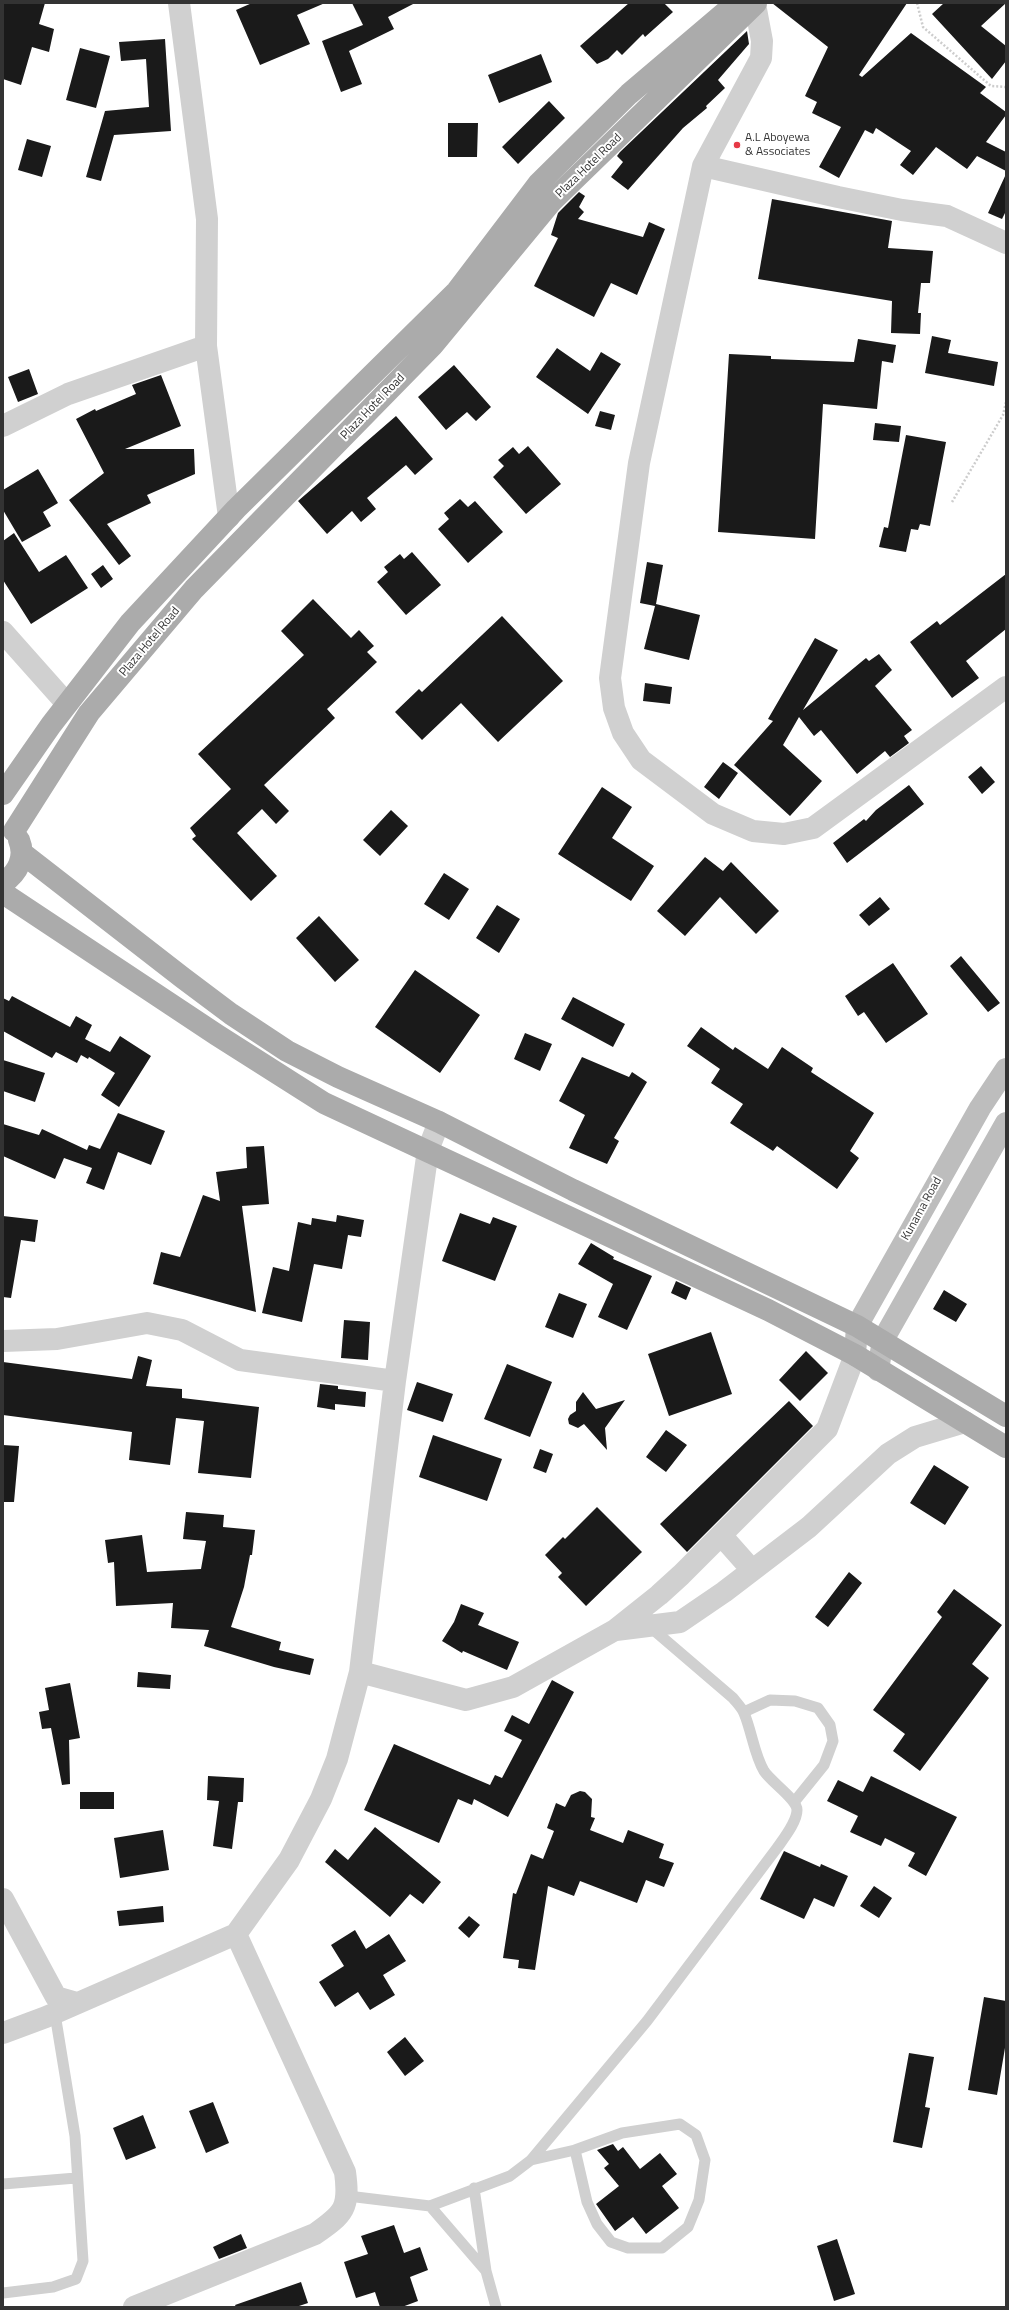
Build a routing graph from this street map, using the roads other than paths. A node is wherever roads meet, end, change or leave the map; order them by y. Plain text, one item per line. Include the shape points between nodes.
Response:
1 (179, 3) edge
2 (749, 3) edge
3 (703, 166) junction
4 (1006, 243) edge
5 (206, 346) junction
6 (3, 426) edge
7 (229, 517) junction
8 (3, 632) edge
9 (1006, 688) edge
10 (67, 704) junction
11 (3, 794) edge
12 (8, 827) edge
13 (22, 853) junction
14 (3, 882) edge
15 (3, 893) edge
16 (1006, 1069) edge
17 (439, 1122) junction
18 (1006, 1123) edge
19 (428, 1150) junction
20 (857, 1326) junction
21 (883, 1340) junction
22 (3, 1341) edge
23 (854, 1355) junction
24 (878, 1370) junction
25 (395, 1381) junction
26 (1006, 1416) edge
27 (965, 1422) junction
28 (1006, 1447) edge
29 (721, 1535) junction
30 (752, 1570) junction
31 (648, 1626) junction
32 (615, 1630) junction
33 (360, 1672) junction
34 (744, 1712) junction
35 (795, 1801) junction
36 (3, 1899) edge
37 (236, 1934) junction
38 (52, 2009) junction
39 (3, 2033) edge
40 (575, 2150) junction
41 (531, 2160) junction
42 (76, 2178) junction
43 (3, 2184) edge
44 (474, 2188) junction
45 (348, 2196) junction
46 (430, 2206) junction
47 (486, 2271) junction
48 (3, 2293) edge
49 (134, 2307) edge
50 (496, 2307) edge

1 - 5 street via 207,219
2 - 3 street via 762,41 761,58
2 - 7 main road, Plaza Hotel Road via 629,94 539,183 457,291
2 - 12 main road, Plaza Hotel Road via 552,201 433,345 194,589 89,713
3 - 4 street via 838,197 947,216
3 - 9 street via 638,471 610,678 614,708 623,733 641,760 713,814 753,831 784,834 813,828
5 - 6 street via 68,394
5 - 7 street
7 - 10 main road, Plaza Hotel Road via 130,623
8 - 10 street
10 - 11 main road, Plaza Hotel Road
12 - 13 main road via 18,837
13 - 14 main road via 20,864 13,875
13 - 17 main road via 230,1014 287,1051
15 - 19 main road via 324,1103
16 - 20 main road, Kunama Road via 980,1108
17 - 19 street
17 - 20 main road via 573,1190
18 - 21 main road
19 - 23 main road via 708,1281
19 - 25 street
20 - 21 main road
20 - 23 main road, Kunama Road
21 - 24 main road
21 - 26 main road
22 - 25 street via 57,1339 147,1324 182,1330 240,1360
23 - 24 main road
23 - 29 street via 827,1429
24 - 27 main road
25 - 33 street
27 - 28 main road
27 - 30 street via 915,1437 888,1454 809,1527
29 - 30 street
29 - 32 street via 660,1595
30 - 31 street via 680,1622
31 - 32 street
31 - 34 lane via 733,1698
32 - 33 street via 513,1687 466,1700
33 - 37 street via 337,1759 321,1799 288,1860
34 - 35 lane via 764,1771
34 - 35 lane via 770,1700 795,1702 818,1708 830,1725 833,1741 824,1765
35 - 41 lane via 798,1810 793,1824 777,1848 647,2021
36 - 38 street
37 - 38 street via 77,2003
37 - 45 street via 345,2172
38 - 39 street
38 - 42 lane via 75,2136
40 - 40 lane via 622,2133 680,2124 696,2135 705,2160 700,2200 688,2227 662,2248 628,2248 611,2242 597,2224 587,2202
40 - 41 lane
41 - 44 lane via 510,2176
42 - 43 lane
42 - 48 lane via 83,2261 76,2279 53,2287
44 - 46 lane
44 - 47 lane
45 - 46 lane
45 - 49 street via 337,2219 315,2234
46 - 47 lane
47 - 50 lane

